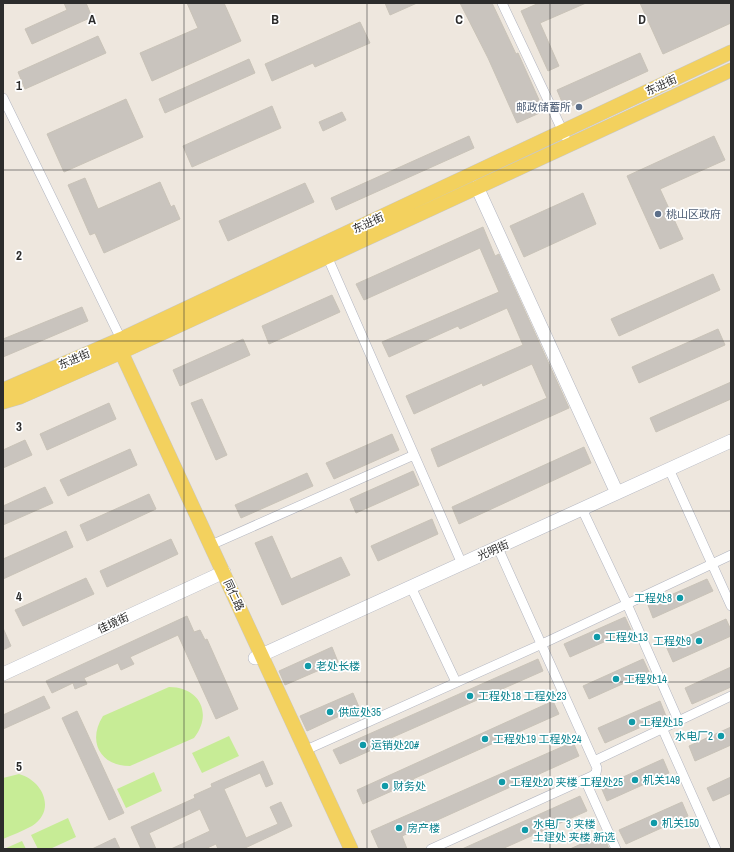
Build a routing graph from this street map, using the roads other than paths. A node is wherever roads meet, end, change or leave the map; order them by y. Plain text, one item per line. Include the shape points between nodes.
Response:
1 (502, 3) edge
2 (731, 52) edge
3 (731, 70) edge
4 (3, 98) edge
5 (566, 138) junction
6 (477, 187) junction
7 (327, 256) junction
8 (117, 346) junction
9 (3, 390) edge
10 (3, 402) edge
11 (731, 441) edge
12 (414, 454) junction
13 (669, 469) junction
14 (617, 493) junction
15 (582, 509) junction
16 (211, 545) junction
17 (498, 548) junction
18 (731, 556) edge
19 (462, 564) junction
20 (712, 564) junction
21 (220, 574) junction
22 (411, 587) junction
23 (627, 604) junction
24 (731, 606) edge
25 (542, 644) junction
26 (258, 657) junction
27 (3, 674) edge
28 (456, 682) junction
29 (731, 696) edge
30 (679, 722) junction
31 (663, 730) junction
32 (306, 750) junction
33 (594, 761) junction
34 (585, 780) junction
35 (341, 849) edge
36 (352, 849) edge
37 (431, 849) edge
38 (616, 849) edge
39 (716, 849) edge

1 - 5 street
2 - 5 main road, 东进街
3 - 5 main road, 东进街
4 - 8 street
5 - 6 main road, 东进街
5 - 8 main road, 东进街
6 - 7 main road, 东进街
6 - 14 street
7 - 8 main road, 东进街
7 - 12 street
8 - 9 main road, 东进街
8 - 10 main road, 东进街 via 20,397
8 - 16 main road, 同仁路
8 - 21 main road, 同仁路
11 - 13 street, 光明街
12 - 16 street
12 - 19 street
13 - 14 street, 光明街
13 - 20 street
14 - 15 street, 光明街
15 - 17 street, 光明街
15 - 23 street
16 - 21 main road, 同仁路
17 - 19 street, 光明街
17 - 25 street
18 - 20 street
19 - 22 street, 光明街
20 - 23 street
20 - 24 street
21 - 26 main road, 同仁路
21 - 27 street, 佳境街
22 - 26 street, 光明街
22 - 28 street
23 - 25 street
23 - 30 street
25 - 28 street
25 - 33 street
26 - 32 main road, 同仁路
26 - 35 main road, 同仁路
28 - 32 street
29 - 30 street
30 - 31 street
31 - 33 street
31 - 39 street
32 - 36 main road, 同仁路
33 - 34 street via 596,773
34 - 37 street
34 - 38 street

